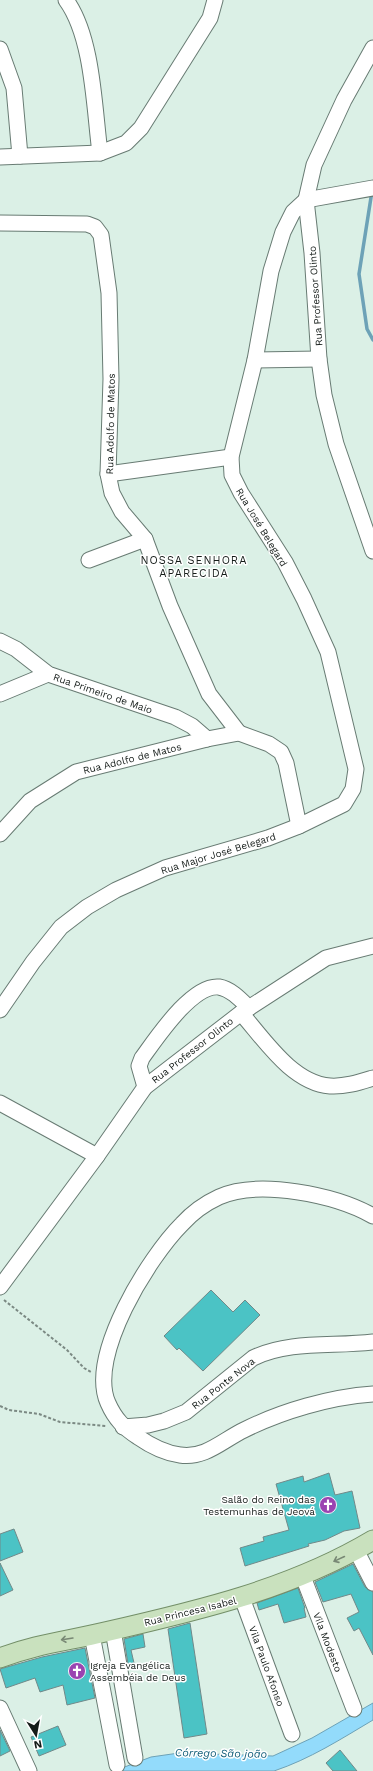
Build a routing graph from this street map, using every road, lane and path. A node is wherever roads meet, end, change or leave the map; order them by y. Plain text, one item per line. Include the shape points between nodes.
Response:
1 (66, 0) edge
2 (215, 0) edge
3 (373, 48) edge
4 (0, 49) edge
5 (100, 154) junction
6 (20, 156) junction
7 (0, 157) edge
8 (370, 188) edge
9 (306, 200) junction
10 (0, 223) edge
11 (319, 359) junction
12 (255, 360) junction
13 (231, 456) junction
14 (108, 474) junction
15 (145, 540) junction
16 (373, 551) edge
17 (89, 560) dead end
18 (0, 642) edge
19 (48, 674) junction
20 (0, 694) edge
21 (239, 733) junction
22 (207, 739) junction
23 (299, 826) junction
24 (0, 834) edge
25 (373, 946) edge
26 (0, 1010) edge
27 (245, 1010) junction
28 (373, 1078) edge
29 (145, 1087) junction
30 (0, 1103) edge
31 (97, 1156) junction
32 (373, 1216) edge
33 (0, 1287) edge
34 (0, 1297) edge
35 (373, 1342) edge
36 (104, 1379) junction
37 (373, 1394) edge
38 (0, 1406) edge
39 (123, 1427) junction
40 (373, 1540) edge
41 (356, 1550) junction
42 (302, 1574) junction
43 (373, 1583) edge
44 (242, 1598) junction
45 (113, 1630) junction
46 (92, 1635) junction
47 (0, 1658) edge
48 (0, 1708) edge
49 (354, 1709) dead end
50 (292, 1734) dead end
51 (135, 1758) dead end
52 (117, 1765) dead end
53 (29, 1771) edge

1 - 5 street via 72,8 86,43
2 - 5 street via 210,18 141,128 126,143
3 - 9 street, Rua Professor Olinto via 344,100 314,165
4 - 6 street via 14,88
5 - 6 street
6 - 7 street
8 - 9 street
9 - 11 street, Rua Professor Olinto
9 - 12 street, Rua José Belegard via 293,212 283,232 271,271
10 - 14 street, Rua Adolfo de Matos via 87,224 95,227 101,235 109,293
11 - 12 street
11 - 16 street, Rua Professor Olinto via 324,395 336,444
12 - 13 street, Rua José Belegard
13 - 14 street
13 - 23 street, Rua José Belegard via 232,474 241,493 285,562 328,652 356,769 353,789 344,804
14 - 15 street, Rua Adolfo de Matos via 112,493 122,512
15 - 17 street
15 - 21 street, Rua Adolfo de Matos via 170,606 209,694
18 - 19 street, Rua Primeiro de Maio via 16,649
19 - 20 street
19 - 22 street, Rua Primeiro de Maio via 175,717 192,726
21 - 22 street, Rua Adolfo de Matos
21 - 23 street via 270,744 281,752 286,763
22 - 24 street, Rua Adolfo de Matos via 76,772 30,801
23 - 26 street, Rua Major José Belegard via 268,838 165,868 116,890 87,907 61,927
25 - 27 street, Rua Professor Olinto via 326,958
27 - 28 street via 283,1062 309,1080 330,1086
27 - 29 street, Rua Professor Olinto
27 - 29 street via 228,990 218,987 199,993 178,1012 142,1058 139,1066
29 - 31 street, Rua Professor Olinto
30 - 31 street
31 - 33 street, Rua Professor Olinto
32 - 36 street via 363,1210 290,1190 238,1192 220,1197 199,1209 182,1223 157,1253 141,1278 120,1318 109,1348
34 - 36 path via 67,1350 84,1368
35 - 39 street, Rua Ponte Nova via 282,1348 266,1352 253,1358 186,1412 148,1425
36 - 39 street via 108,1402
37 - 39 street via 289,1412 244,1430 216,1447 198,1454 181,1456 162,1451
38 - 39 path via 9,1410 39,1414 60,1422
40 - 41 main road, Rua Princesa Isabel
41 -> 42 main road, Rua Princesa Isabel
41 - 43 street
42 - 44 main road, Rua Princesa Isabel
42 - 49 street, Vila Modesto
44 - 45 main road, Rua Princesa Isabel
44 - 50 street, Vila Paulo Afonso
45 - 46 main road, Rua Princesa Isabel
45 - 51 street
46 -> 47 main road, Rua Princesa Isabel via 23,1649
46 - 52 street
48 - 53 street

